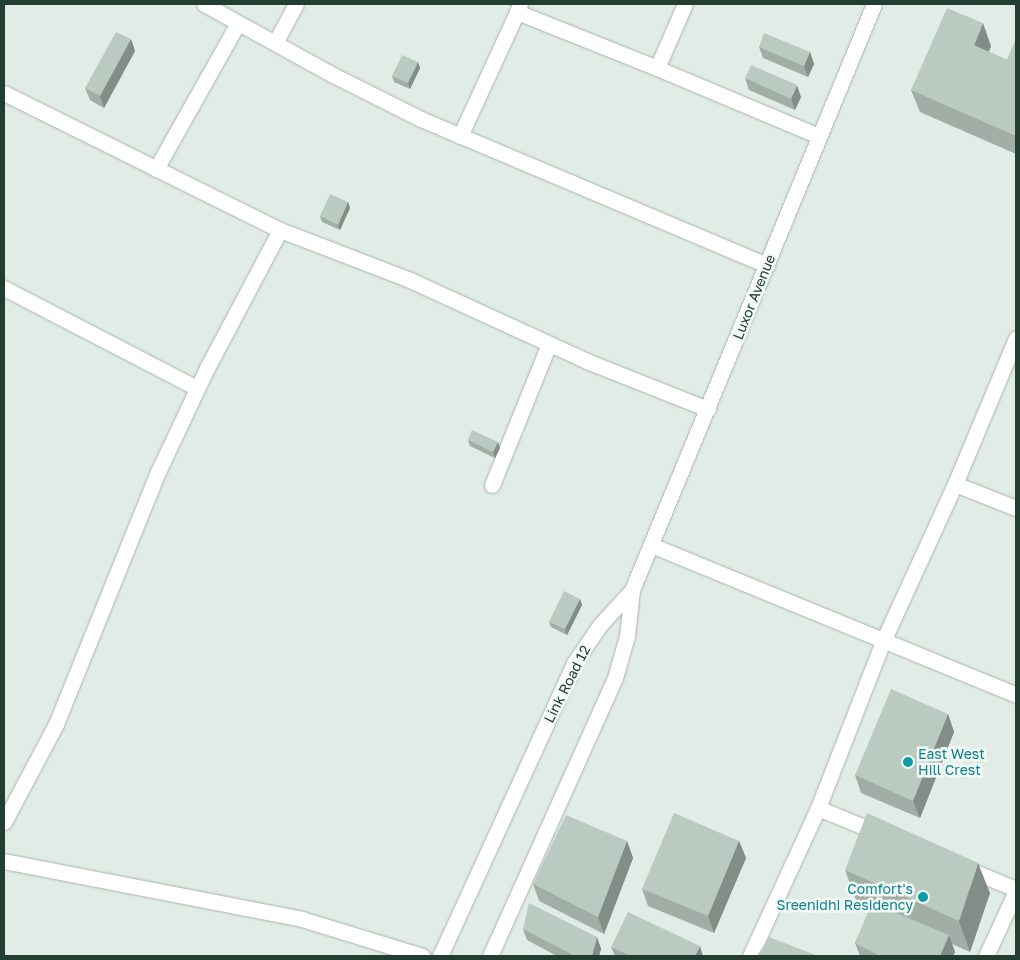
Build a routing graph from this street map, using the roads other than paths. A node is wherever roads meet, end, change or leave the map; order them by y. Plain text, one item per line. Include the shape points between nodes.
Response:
1 (204, 4) edge
2 (296, 4) edge
3 (685, 4) edge
4 (874, 4) edge
5 (518, 8) edge
6 (238, 23) junction
7 (274, 43) junction
8 (657, 68) junction
9 (4, 93) edge
10 (460, 136) junction
11 (819, 136) junction
12 (156, 168) junction
13 (280, 230) junction
14 (767, 265) junction
15 (4, 288) edge
16 (1016, 338) edge
17 (550, 344) junction
18 (197, 388) junction
19 (708, 409) junction
20 (955, 484) junction
21 (492, 485) dead end
22 (1016, 508) edge
23 (650, 545) junction
24 (632, 590) junction
25 (884, 639) junction
26 (1016, 695) edge
27 (818, 808) junction
28 (4, 822) edge
29 (899, 841) edge
30 (4, 861) edge
31 (953, 863) edge
32 (1016, 890) edge
33 (422, 956) edge
34 (440, 956) edge
35 (490, 956) edge
36 (750, 956) edge
37 (986, 956) edge

1 - 6 street
2 - 7 street
3 - 8 street
4 - 11 street, Luxor Avenue
5 - 8 street
5 - 10 street
6 - 7 street
6 - 12 street
7 - 10 street
8 - 11 street
9 - 12 street
10 - 14 street
11 - 14 street, Luxor Avenue
12 - 13 street
13 - 17 street via 410,280
13 - 18 street
14 - 19 street, Luxor Avenue
15 - 18 street
16 - 20 street
17 - 19 street
17 - 21 street
18 - 28 street via 158,472 56,724
19 - 23 street, Luxor Avenue
20 - 22 street
20 - 25 street
23 - 24 street, Luxor Avenue
23 - 25 street
24 - 34 street, Link Road 12 via 600,625 574,663
24 - 35 street via 627,636 615,678
25 - 26 street
25 - 27 street
27 - 29 street
27 - 36 street
30 - 33 street via 302,919
31 - 32 street
32 - 37 street

